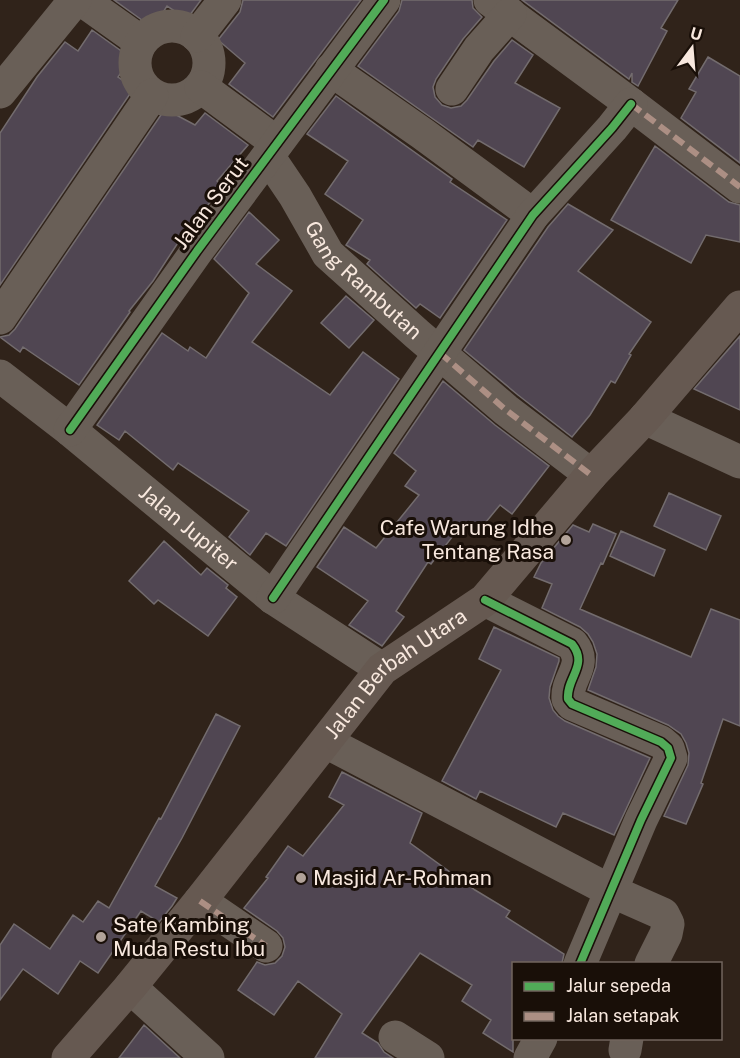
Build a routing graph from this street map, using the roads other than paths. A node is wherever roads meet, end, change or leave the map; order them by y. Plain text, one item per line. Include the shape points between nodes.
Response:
1 (75, 0) edge
2 (82, 0) edge
3 (225, 0) edge
4 (384, 0) edge
5 (500, 7) edge
6 (197, 36) junction
7 (141, 42) junction
8 (331, 70) junction
9 (201, 87) junction
10 (452, 89) dead end
11 (0, 92) edge
12 (152, 95) junction
13 (631, 104) junction
14 (273, 150) junction
15 (740, 187) edge
16 (533, 215) junction
17 (740, 307) edge
18 (0, 318) edge
19 (440, 353) junction
20 (0, 376) edge
21 (645, 418) junction
22 (70, 430) junction
23 (740, 462) edge
24 (591, 475) junction
25 (273, 598) junction
26 (485, 600) junction
27 (382, 669) junction
28 (326, 742) junction
29 (611, 891) junction
30 (200, 901) junction
31 (266, 946) dead end
32 (580, 962) edge
33 (652, 962) edge
34 (130, 987) junction
35 (395, 1037) dead end
36 (539, 1040) edge
37 (68, 1058) edge
38 (208, 1058) edge
39 (428, 1058) edge
40 (530, 1058) edge

1 - 11 street
2 - 7 street
3 - 6 street
4 - 8 street, Jalan Serut
5 - 10 street via 479,49
5 - 13 street
6 - 7 street via 183,28 167,27
6 - 9 street via 206,47 209,61
7 - 12 street via 134,65 143,87
8 - 14 street, Jalan Serut
8 - 16 street
9 - 12 street via 178,100
9 - 14 street, Gang Rambutan
12 - 18 street
13 - 15 street
13 - 16 street
14 - 19 street, Gang Rambutan via 328,254
14 - 22 street, Jalan Serut
16 - 19 street
17 - 21 main road, Jalan Berbah Utara
19 - 24 street, Gang Rambutan
19 - 25 street
20 - 22 street, Jalan Jupiter
21 - 23 street
21 - 24 main road, Jalan Berbah Utara
22 - 25 street, Jalan Jupiter
24 - 26 main road, Jalan Berbah Utara
25 - 27 street, Jalan Jupiter
26 - 27 main road, Jalan Berbah Utara
26 - 29 street via 572,644 578,651 579,663 568,691 572,704 668,748 671,758
27 - 28 main road, Jalan Berbah Utara
28 - 29 street
28 - 30 main road, Jalan Berbah Utara
29 - 32 street
29 - 33 street via 663,914 668,924 666,934
30 - 31 street
30 - 34 main road, Jalan Berbah Utara
34 - 37 main road, Jalan Berbah Utara
34 - 38 street
35 - 39 street
36 - 40 street

